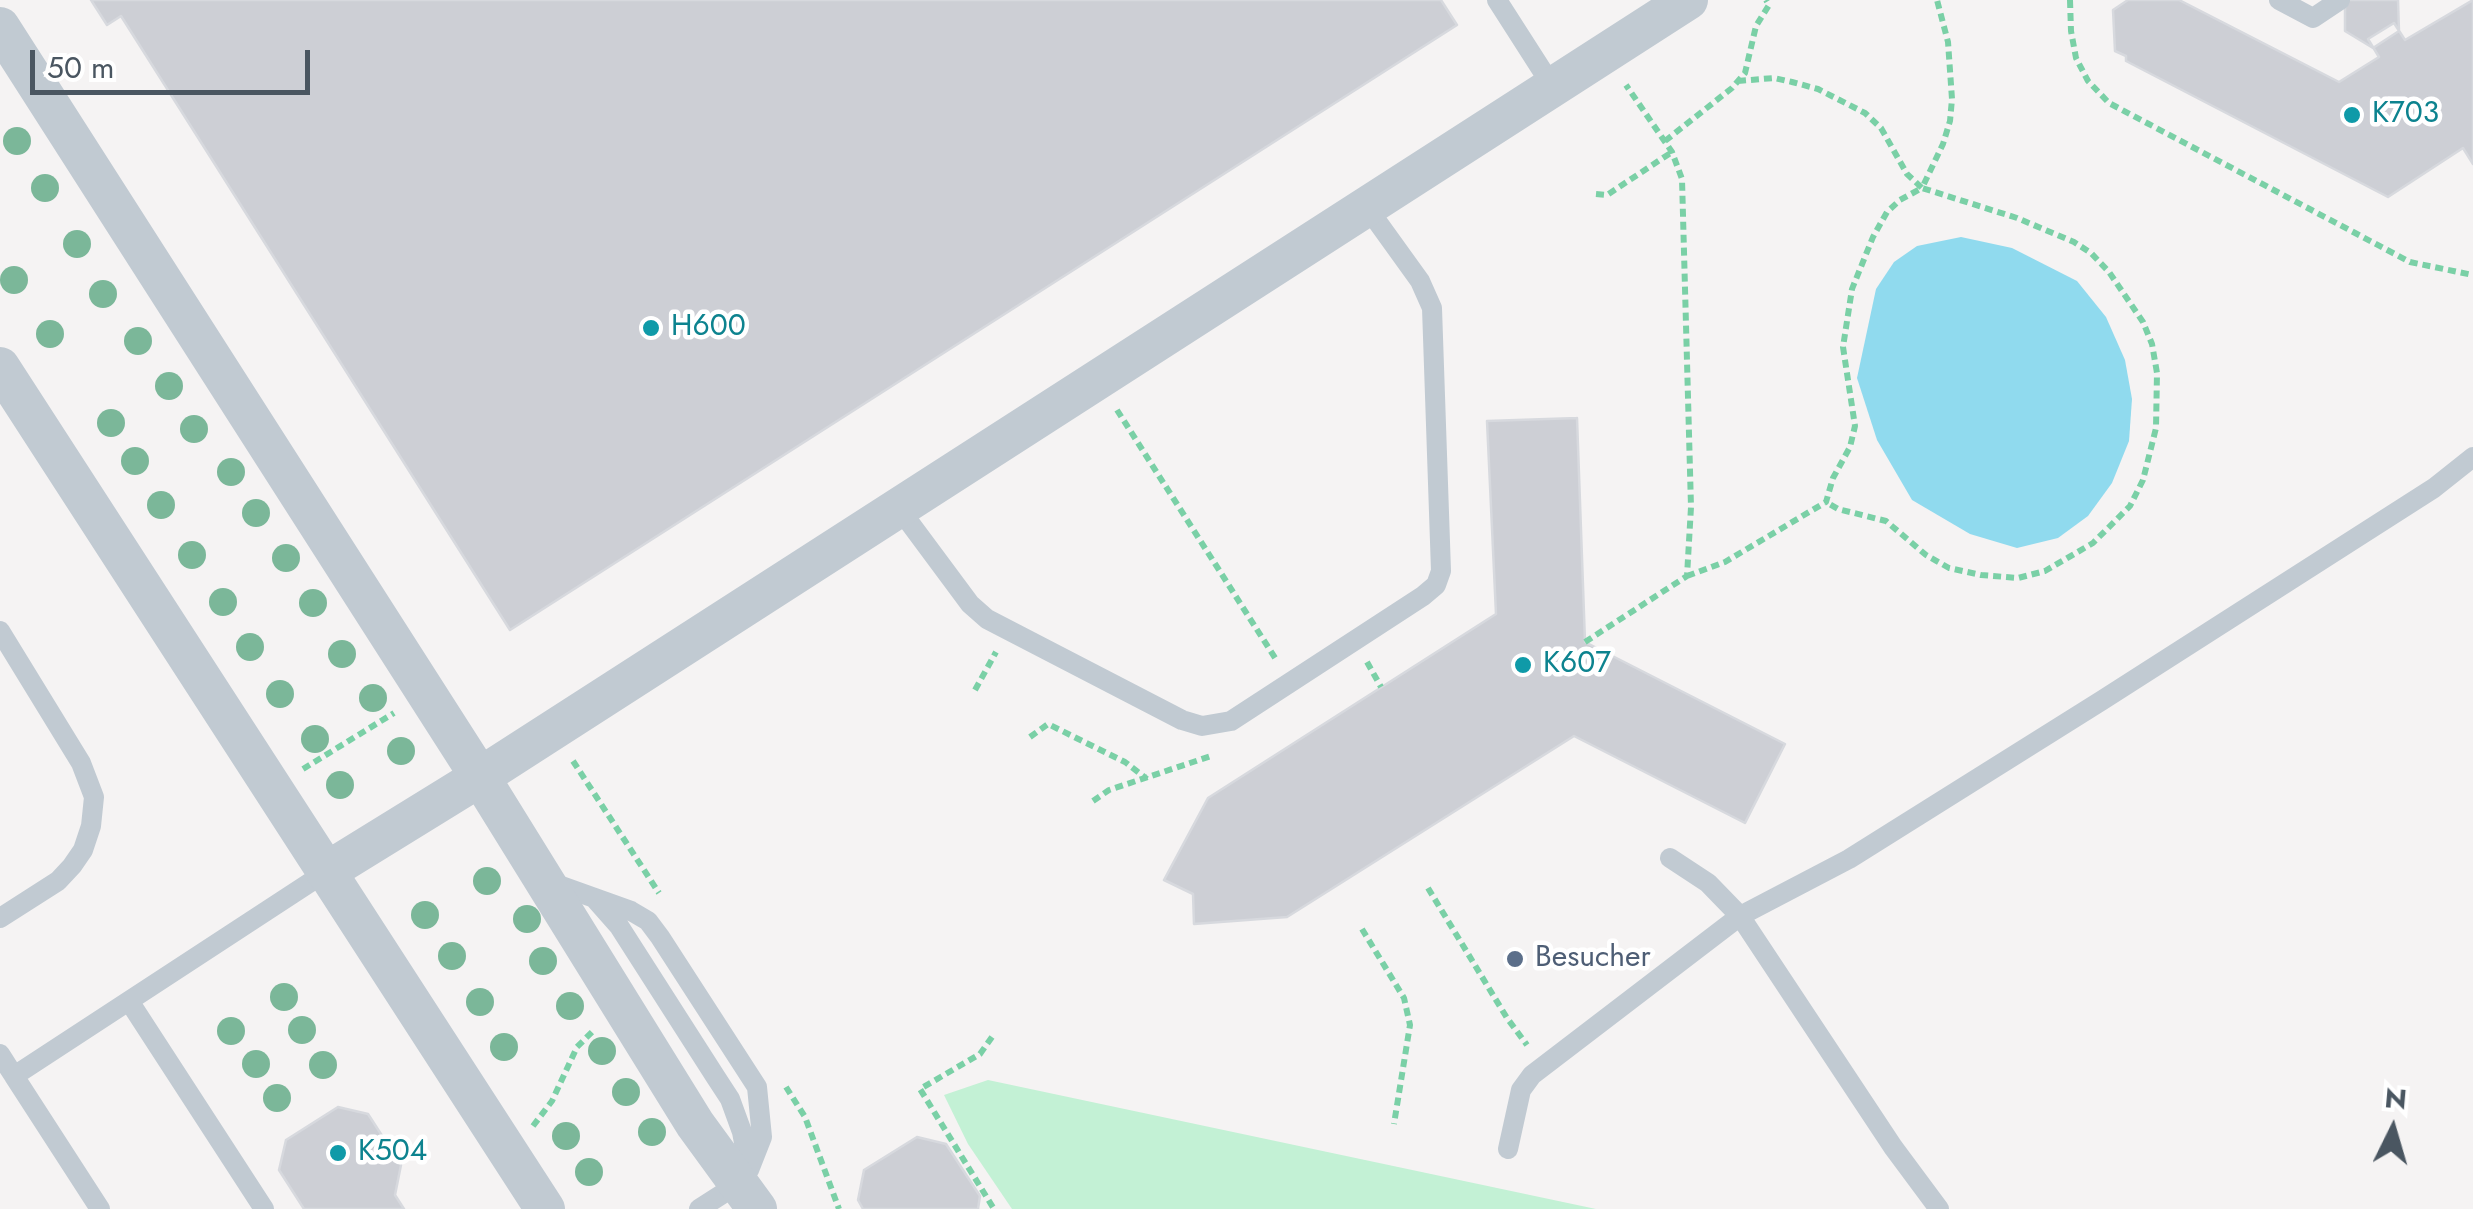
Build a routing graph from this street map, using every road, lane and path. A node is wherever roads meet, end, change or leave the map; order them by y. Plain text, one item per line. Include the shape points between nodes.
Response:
1 (1497, 0) edge
2 (1688, 0) edge
3 (1766, 0) edge
4 (1937, 0) edge
5 (2070, 0) edge
6 (2279, 0) edge
7 (2340, 0) edge
8 (0, 27) edge
9 (1605, 55) junction
10 (1738, 80) junction
11 (1554, 89) junction
12 (1664, 141) junction
13 (1672, 152) junction
14 (1922, 188) junction
15 (1596, 194) dead end
16 (1366, 206) junction
17 (2473, 275) edge
18 (0, 367) edge
19 (1098, 379) junction
20 (2473, 457) edge
21 (1826, 502) junction
22 (898, 507) junction
23 (1687, 576) junction
24 (0, 630) edge
25 (1585, 642) dead end
26 (999, 646) dead end
27 (1290, 682) junction
28 (975, 690) dead end
29 (426, 693) junction
30 (1030, 738) dead end
31 (480, 777) junction
32 (1148, 779) dead end
33 (272, 788) junction
34 (1670, 858) dead end
35 (326, 872) junction
36 (543, 879) junction
37 (1428, 888) dead end
38 (589, 894) junction
39 (1740, 916) junction
40 (0, 918) edge
41 (1362, 929) dead end
42 (129, 1001) junction
43 (624, 1010) junction
44 (992, 1037) dead end
45 (0, 1054) edge
46 (1543, 1065) junction
47 (14, 1076) junction
48 (1394, 1124) dead end
49 (1508, 1149) dead end
50 (506, 1150) junction
51 (748, 1193) edge
52 (100, 1209) edge
53 (264, 1209) edge
54 (545, 1209) edge
55 (698, 1209) edge
56 (772, 1209) edge
57 (994, 1209) edge
58 (1940, 1209) edge

1 - 11 lane
2 - 9 street
3 - 10 path
4 - 14 path via 1952,99 1943,144
5 - 17 path via 2076,58 2109,103 2410,262
6 - 7 lane via 2313,18
8 - 29 street
9 - 11 street
9 - 12 path
10 - 12 path
10 - 14 path via 1792,82 1865,113
11 - 16 street
12 - 13 path
13 - 15 path via 1607,195
13 - 23 path via 1682,179 1692,507
14 - 21 path via 1887,212 1852,290 1843,347 1855,426
14 - 21 path via 2074,242 2118,284 2143,322 2157,372 2156,428 2142,480 2130,506 2093,543 2045,571 2018,578 1949,568 1886,521
16 - 19 street
16 - 27 lane via 1432,308 1441,571 1423,596
18 - 33 street
19 - 22 street
19 - 27 path
20 - 39 lane via 1849,859
21 - 23 path via 1726,562
22 - 27 lane via 988,619 1182,720 1202,726 1231,721
22 - 31 street
23 - 25 path
24 - 40 lane via 81,763 94,797 91,826 72,866
26 - 28 path
29 - 31 street
29 - 33 path
30 - 32 path via 1048,724
31 - 35 street
31 - 36 street
33 - 35 street
34 - 39 lane
35 - 42 lane
35 - 50 street
36 - 38 lane
36 - 43 street
37 - 46 path
38 - 51 lane via 619,926 730,1100 742,1132
38 - 51 lane via 648,921 757,1087 762,1137
39 - 46 lane
39 - 58 lane
41 - 48 path via 1404,998 1410,1026
42 - 47 lane
42 - 53 lane
43 - 50 path via 578,1047 545,1111
43 - 51 street via 695,1124
44 - 57 path via 980,1054 920,1089
45 - 47 lane
46 - 49 lane via 1520,1090
47 - 52 lane
50 - 54 street
51 - 55 lane
51 - 56 street

